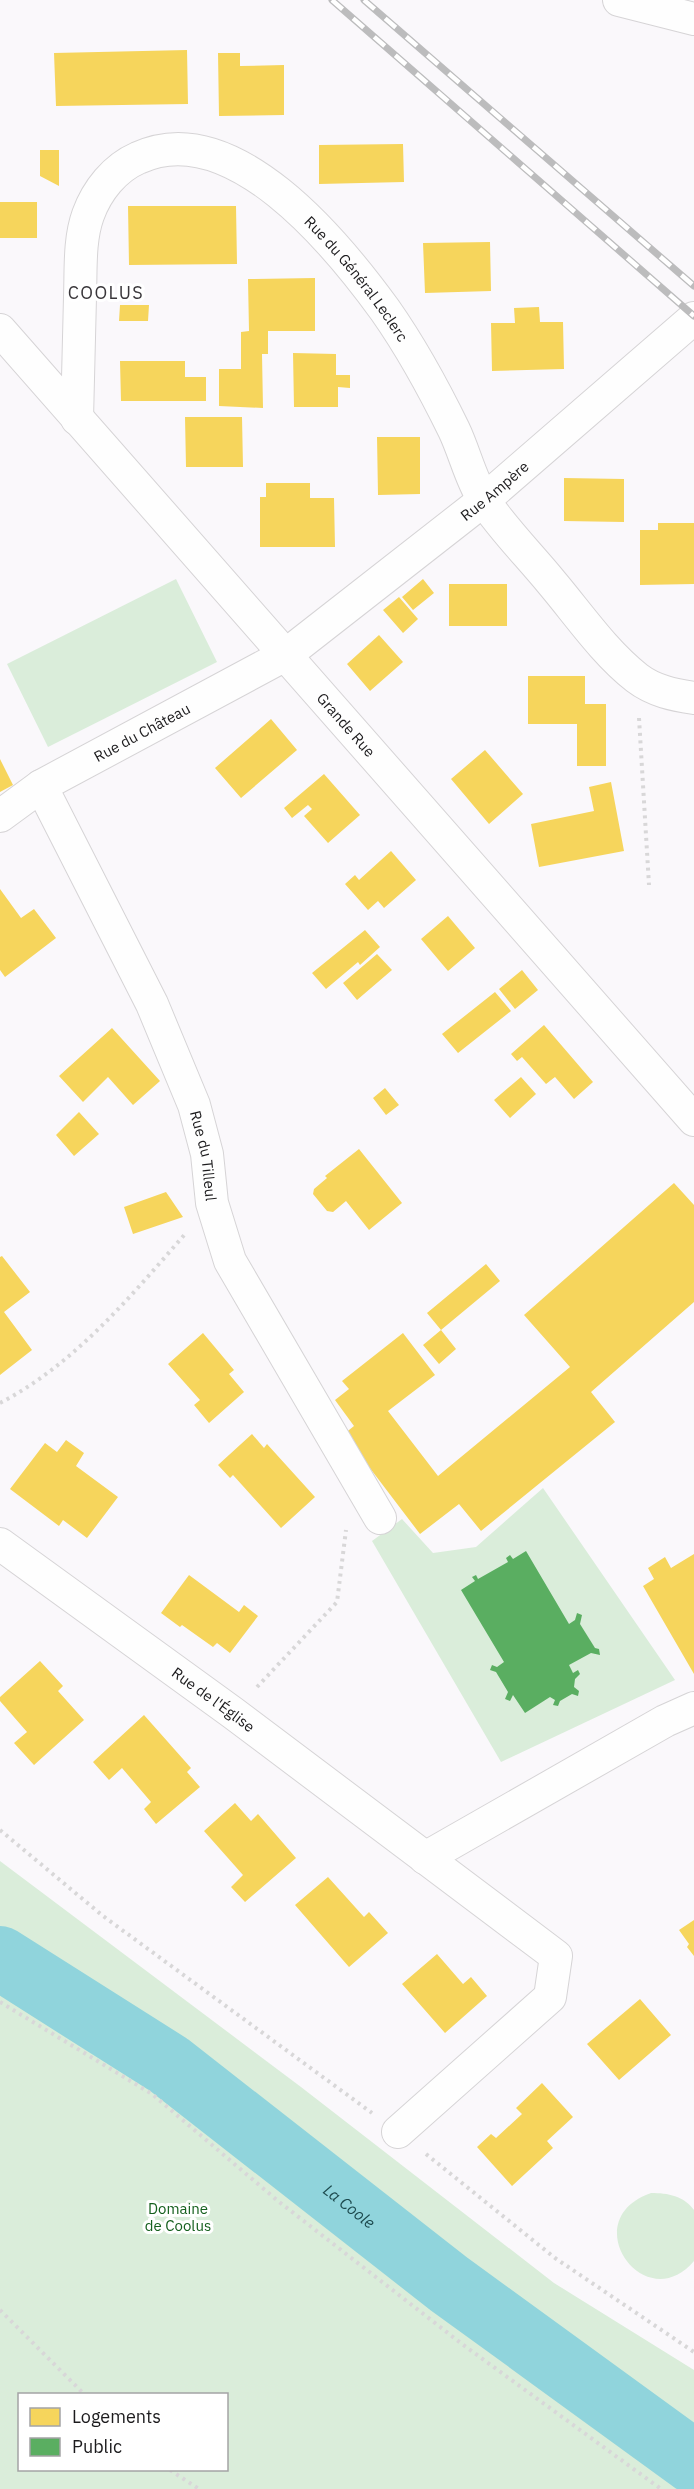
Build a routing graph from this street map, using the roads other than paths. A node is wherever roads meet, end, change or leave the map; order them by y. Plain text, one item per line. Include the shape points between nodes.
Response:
1 (619, 0) edge
2 (694, 19) edge
3 (694, 318) edge
4 (0, 330) edge
5 (77, 419) junction
6 (484, 500) junction
7 (287, 654) junction
8 (694, 698) edge
9 (41, 786) junction
10 (0, 816) edge
11 (694, 1120) edge
12 (380, 1518) dead end
13 (0, 1544) edge
14 (694, 1708) edge
15 (425, 1858) junction
16 (398, 2132) road end

1 - 2 street
3 - 6 street, Rue Ampère
4 - 5 street, Grande Rue
5 - 6 street, Rue du Général Leclerc via 82,244 88,215 98,194 127,163 149,152 191,149 242,167 270,186 316,227 355,272 408,346 454,430
5 - 7 street, Grande Rue
6 - 7 street, Rue Ampère
6 - 8 street, Rue du Général Leclerc via 607,649 637,678 655,689
7 - 9 street, Rue du Château
7 - 11 street, Grande Rue
9 - 10 street, Rue du Château
9 - 12 street, Rue du Tilleul via 152,1004 194,1105 207,1154 212,1203 230,1261
13 - 15 street, Rue de l'Église
14 - 15 street via 665,1720
15 - 16 street, Rue de l'Église via 556,1956 549,1997

